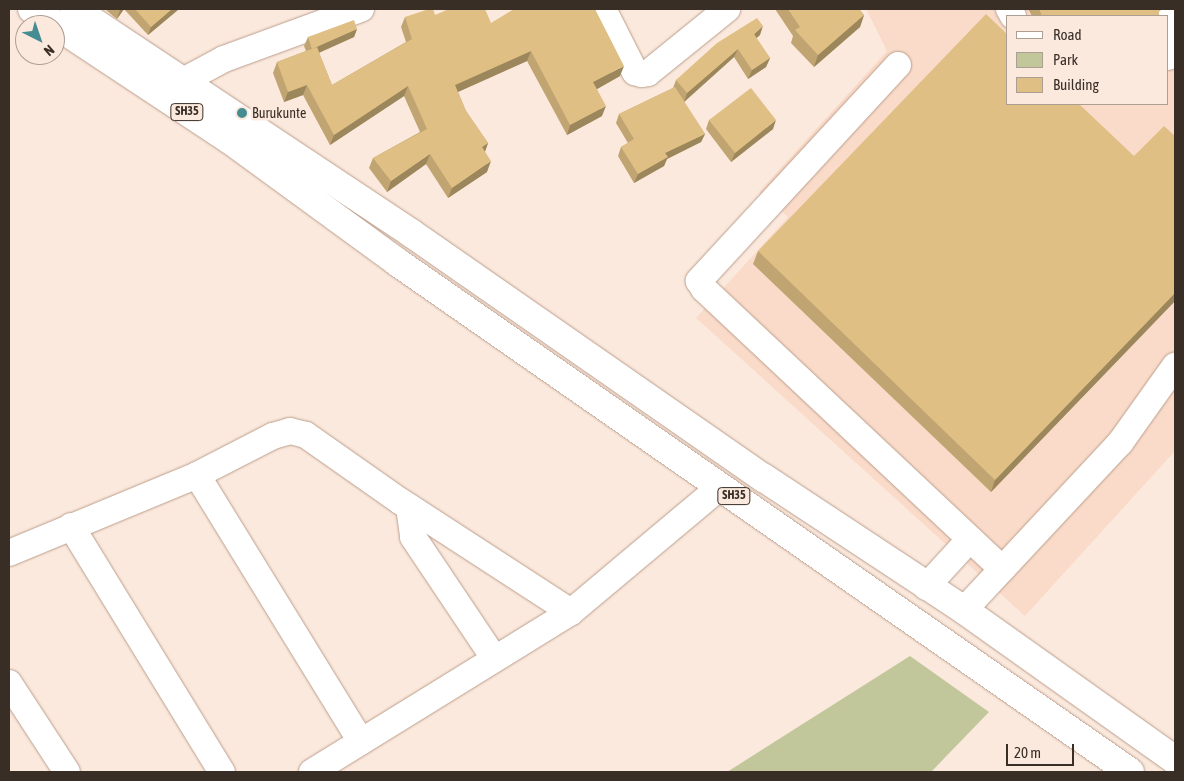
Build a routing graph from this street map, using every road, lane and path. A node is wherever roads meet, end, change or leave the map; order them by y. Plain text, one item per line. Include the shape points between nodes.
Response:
1 (32, 9) edge
2 (74, 9) edge
3 (361, 9) edge
4 (603, 9) edge
5 (727, 9) edge
6 (1169, 23) edge
7 (1175, 36) edge
8 (898, 65) dead end
9 (184, 81) junction
10 (1175, 366) edge
11 (197, 475) junction
12 (720, 487) junction
13 (409, 506) junction
14 (71, 526) junction
15 (970, 539) junction
16 (9, 553) edge
17 (1002, 569) junction
18 (926, 587) junction
19 (964, 610) junction
20 (571, 612) junction
21 (494, 658) junction
22 (9, 683) edge
23 (361, 742) junction
24 (1175, 760) edge
25 (67, 772) edge
26 (222, 772) edge
27 (312, 772) edge
28 (1130, 772) edge

1 - 12 main road, SH35 via 230,140 397,262
2 - 9 main road
3 - 9 street via 224,59
4 - 5 street via 635,72 642,74 648,73
6 - 7 street
8 - 15 street via 699,281
9 - 18 main road, SH35
10 - 17 street via 1120,443
11 - 13 street via 273,436 290,431 306,435
11 - 14 street
11 - 23 street
12 - 20 street
12 - 28 main road, SH35
13 - 20 street
13 - 21 street via 413,536
14 - 16 street
14 - 26 street
15 - 17 street
15 - 18 street
17 - 19 street
18 - 19 main road, SH35
19 - 24 main road, SH35
20 - 21 street
21 - 23 street
22 - 25 street
23 - 27 street

